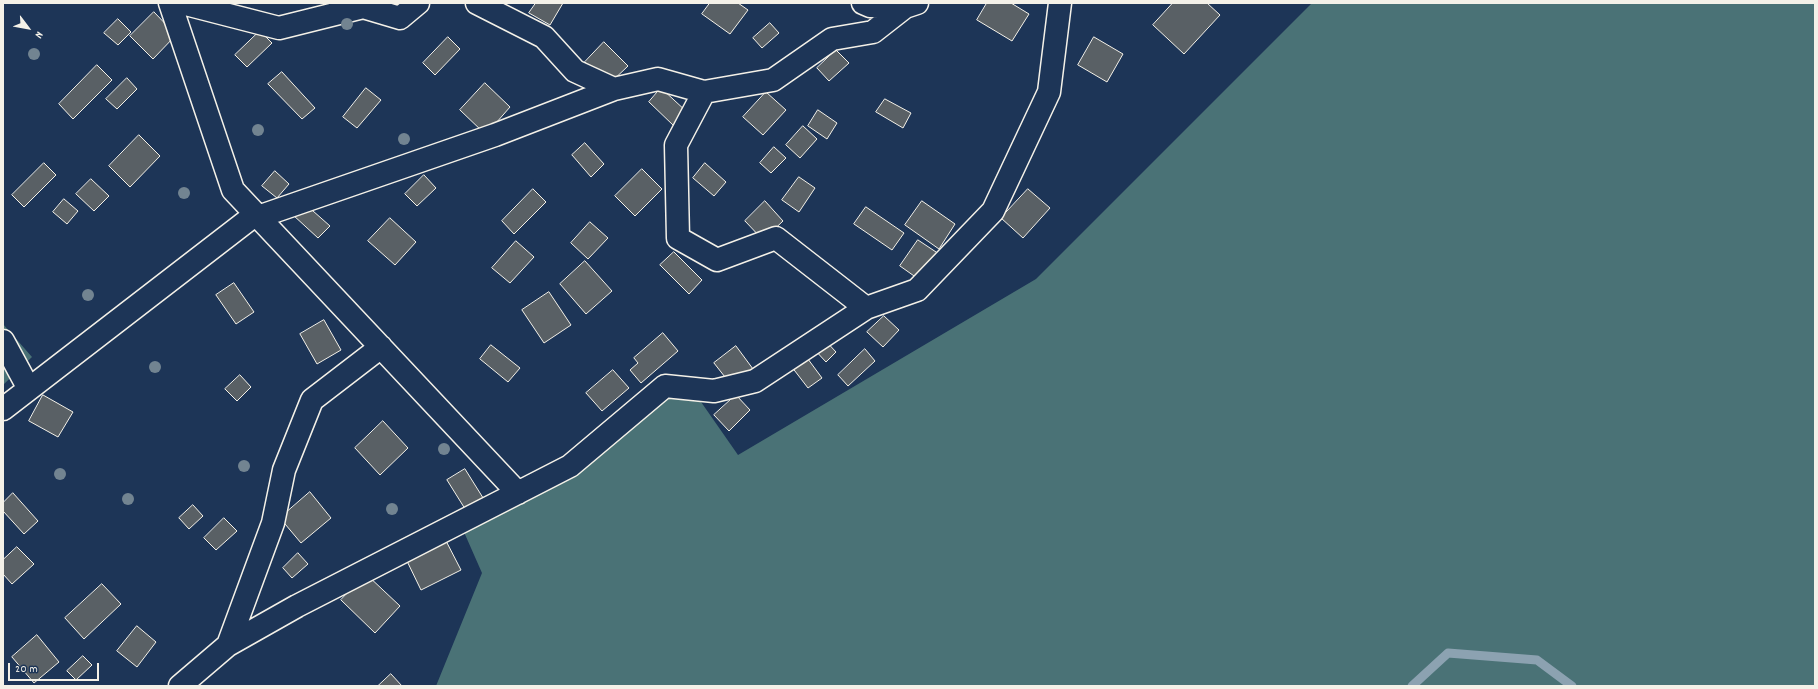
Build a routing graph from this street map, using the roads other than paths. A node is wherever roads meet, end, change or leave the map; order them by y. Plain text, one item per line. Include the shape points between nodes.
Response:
1 (170, 3) edge
2 (182, 3) edge
3 (418, 3) edge
4 (477, 3) edge
5 (863, 3) edge
6 (1060, 3) edge
7 (911, 5) edge
8 (614, 89) junction
9 (704, 92) junction
10 (257, 215) junction
11 (866, 308) junction
12 (3, 341) edge
13 (381, 347) junction
14 (28, 389) junction
15 (3, 410) edge
16 (518, 493) junction
17 (228, 644) junction
18 (180, 686) edge

1 - 10 street via 233,190
2 - 3 street via 279,28 363,7 400,18
4 - 8 street via 544,37 575,71
5 - 7 street via 870,6
6 - 11 street via 1049,92 993,211 917,290
7 - 9 street via 873,32 832,39 773,80
8 - 9 street via 658,79
8 - 10 street via 495,136
9 - 11 street via 676,145 678,238 718,260 776,238
10 - 13 street
10 - 14 street
11 - 16 street via 755,381 714,391 665,386 570,466
12 - 14 street
13 - 16 street
13 - 17 street via 312,400 284,470 273,523
14 - 15 street
16 - 17 street
17 - 18 street

